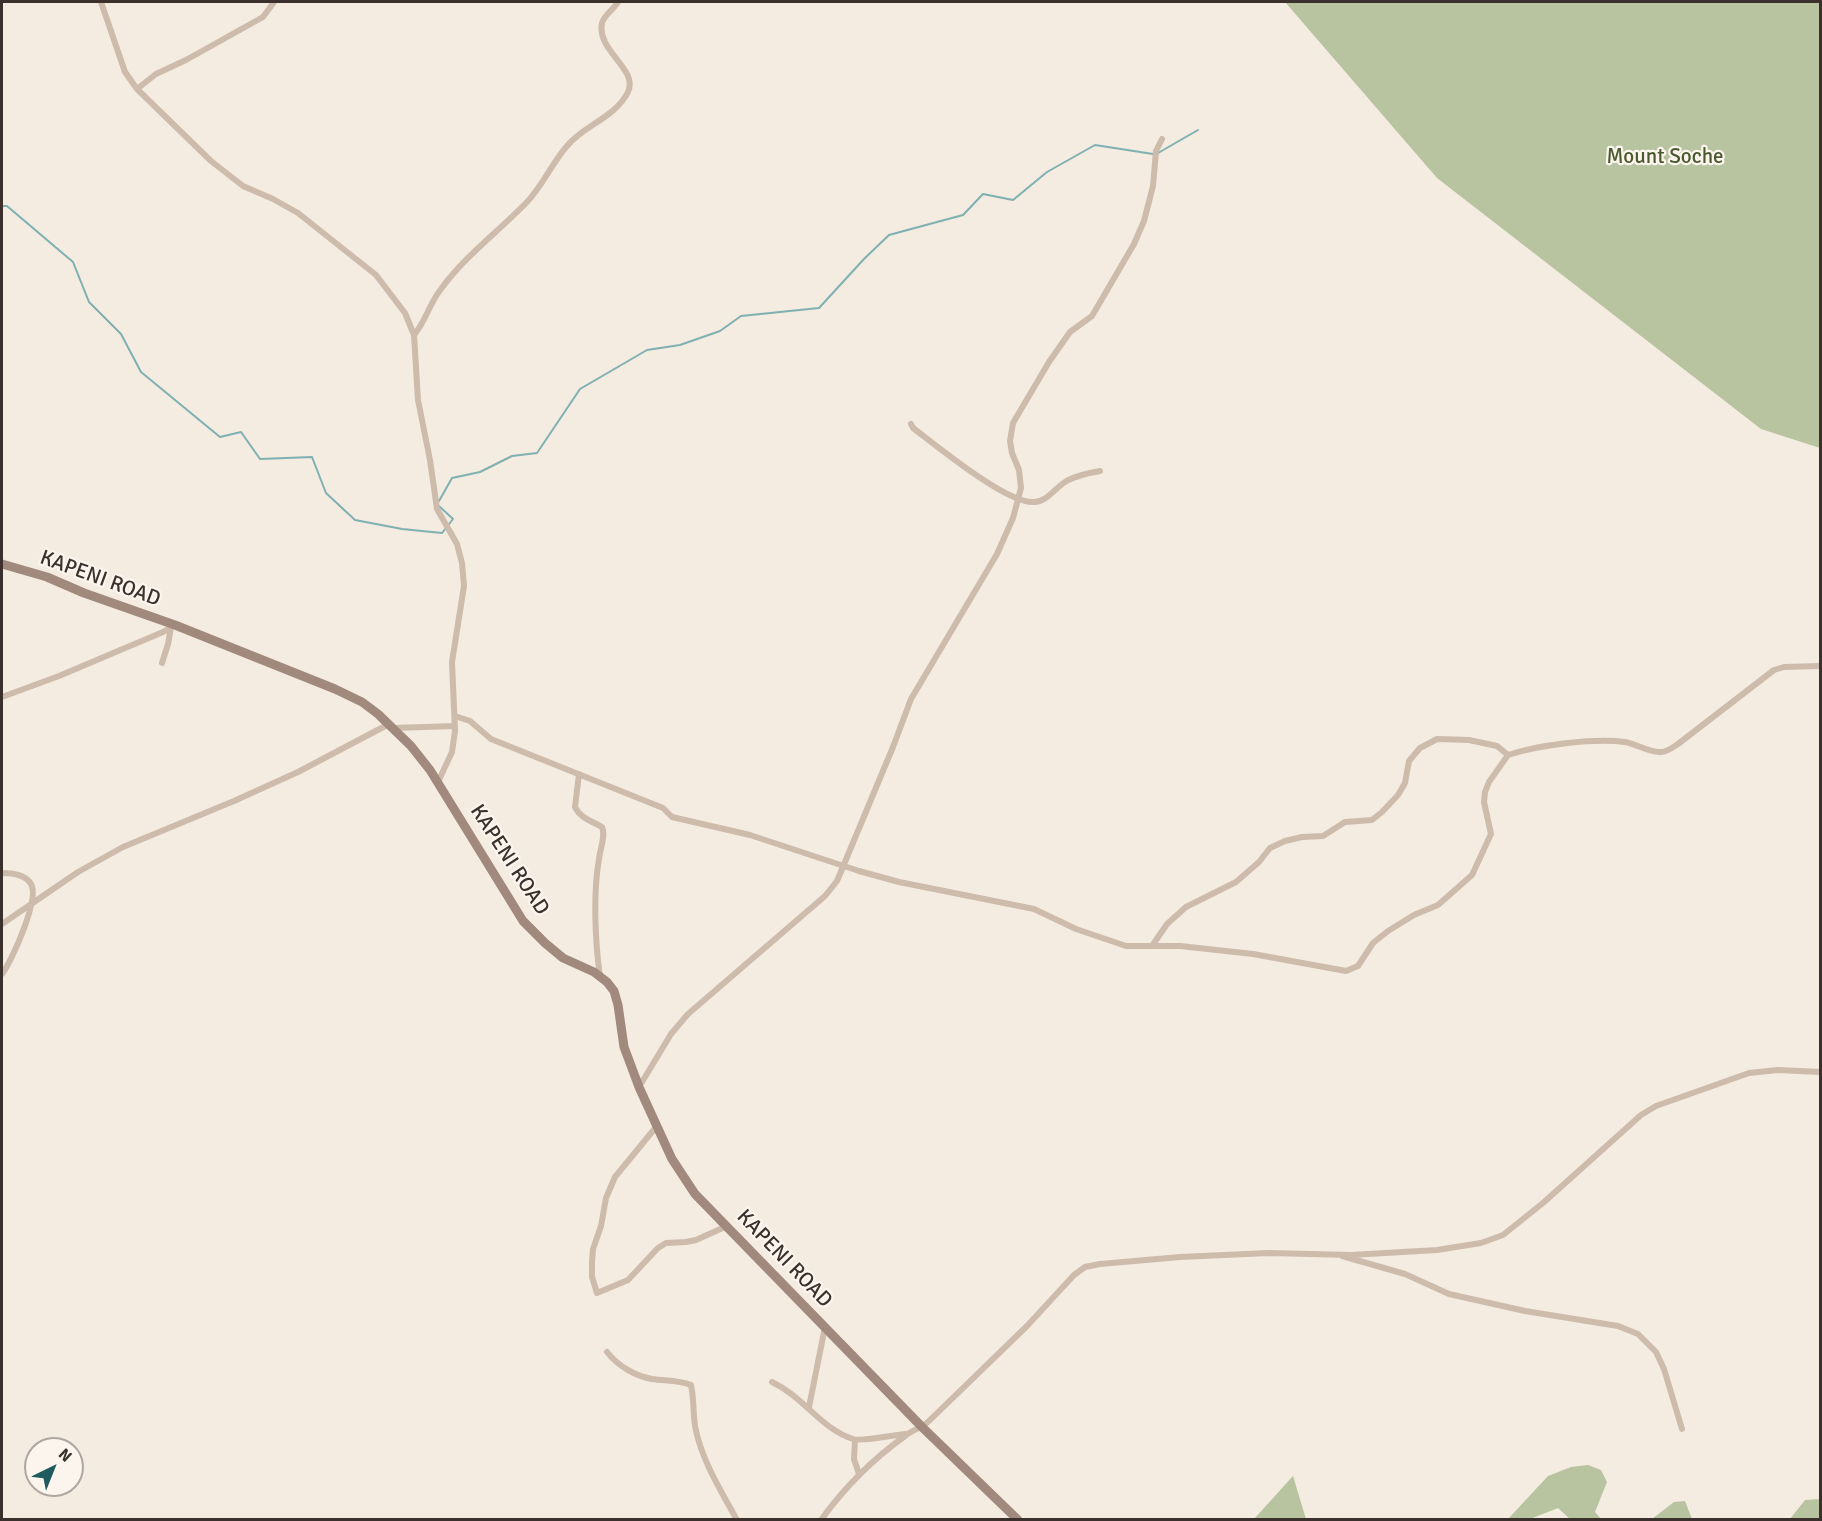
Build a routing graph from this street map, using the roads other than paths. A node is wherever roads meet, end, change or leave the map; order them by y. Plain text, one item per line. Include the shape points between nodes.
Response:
1 (101, 2) edge
2 (274, 2) edge
3 (618, 2) edge
4 (137, 88) junction
5 (1162, 139) dead end
6 (414, 336) junction
7 (911, 424) dead end
8 (1100, 471) dead end
9 (1019, 500) junction
10 (2, 564) edge
11 (173, 626) junction
12 (162, 663) dead end
13 (1821, 666) edge
14 (2, 697) edge
15 (455, 716) junction
16 (391, 726) junction
17 (455, 726) junction
18 (1508, 755) junction
19 (579, 774) junction
20 (438, 782) junction
21 (844, 865) junction
22 (2, 873) edge
23 (30, 906) junction
24 (2, 924) edge
25 (1152, 946) junction
26 (2, 974) edge
27 (600, 976) junction
28 (1821, 1072) edge
29 (639, 1087) junction
30 (656, 1127) junction
31 (727, 1226) junction
32 (1338, 1255) junction
33 (825, 1326) junction
34 (608, 1352) dead end
35 (772, 1382) dead end
36 (809, 1407) junction
37 (922, 1427) junction
38 (1682, 1429) dead end
39 (906, 1434) junction
40 (855, 1440) junction
41 (859, 1474) junction
42 (736, 1520) edge
43 (821, 1520) edge
44 (1018, 1520) edge

1 - 4 street via 125,72
2 - 4 street via 263,17
3 - 6 street via 603,20 601,34 627,73 627,93 603,120 567,145 526,203 441,287
4 - 6 street via 211,162 243,186 298,213 376,276 405,313
5 - 9 street via 1156,151 1153,186 1144,220 1134,244 1092,316 1070,332 1013,423 1010,441 1019,470
6 - 15 street via 418,400 436,508 457,544 462,563 464,586 452,662
7 - 9 street via 963,465
8 - 9 street via 1064,482 1035,503
9 - 21 street via 997,554 911,699
10 - 11 main road, KAPENI ROAD via 47,577
11 - 12 street
11 - 14 street
11 - 16 main road, KAPENI ROAD via 335,689 362,702
13 - 18 street via 1774,670 1663,752 1612,741 1535,748
15 - 17 street
15 - 19 street via 470,722 491,739
16 - 17 street
16 - 20 main road, KAPENI ROAD
16 - 23 street via 287,777 123,847
17 - 20 street via 452,752
18 - 25 street via 1497,746 1469,740 1437,739 1420,748 1409,761 1398,795 1372,820 1345,822 1323,837 1302,837 1270,848 1236,882 1186,908 1167,924
18 - 25 street via 1485,792 1491,834 1472,875 1438,905 1380,937 1354,969 1339,971 1253,954
19 - 21 street via 663,808 672,817 750,834
19 - 27 street via 577,812 604,832 598,861 596,911
20 - 27 main road, KAPENI ROAD via 523,921 563,958
21 - 25 street via 899,882 1034,909 1126,946
21 - 29 street via 825,896 688,1014
22 - 23 street via 19,874 32,885
23 - 24 street
23 - 26 street via 20,941
27 - 29 main road, KAPENI ROAD via 614,992 624,1047
28 - 32 street via 1749,1073 1656,1106 1503,1235 1490,1240 1437,1250
29 - 30 main road, KAPENI ROAD
30 - 31 main road, KAPENI ROAD via 695,1194
30 - 31 street via 615,1177 606,1198 592,1262 597,1293 628,1280 666,1243 696,1240
31 - 33 main road, KAPENI ROAD
32 - 37 street via 1205,1255 1085,1267
32 - 38 street via 1405,1274 1462,1297 1618,1326 1638,1334 1656,1352 1665,1369
33 - 36 street
33 - 37 main road, KAPENI ROAD
34 - 42 street via 618,1365 647,1377 691,1385 700,1444
35 - 36 street
36 - 40 street via 818,1419
37 - 39 street
37 - 44 main road, KAPENI ROAD
39 - 40 street
39 - 41 street
40 - 41 street via 854,1459
41 - 43 street

